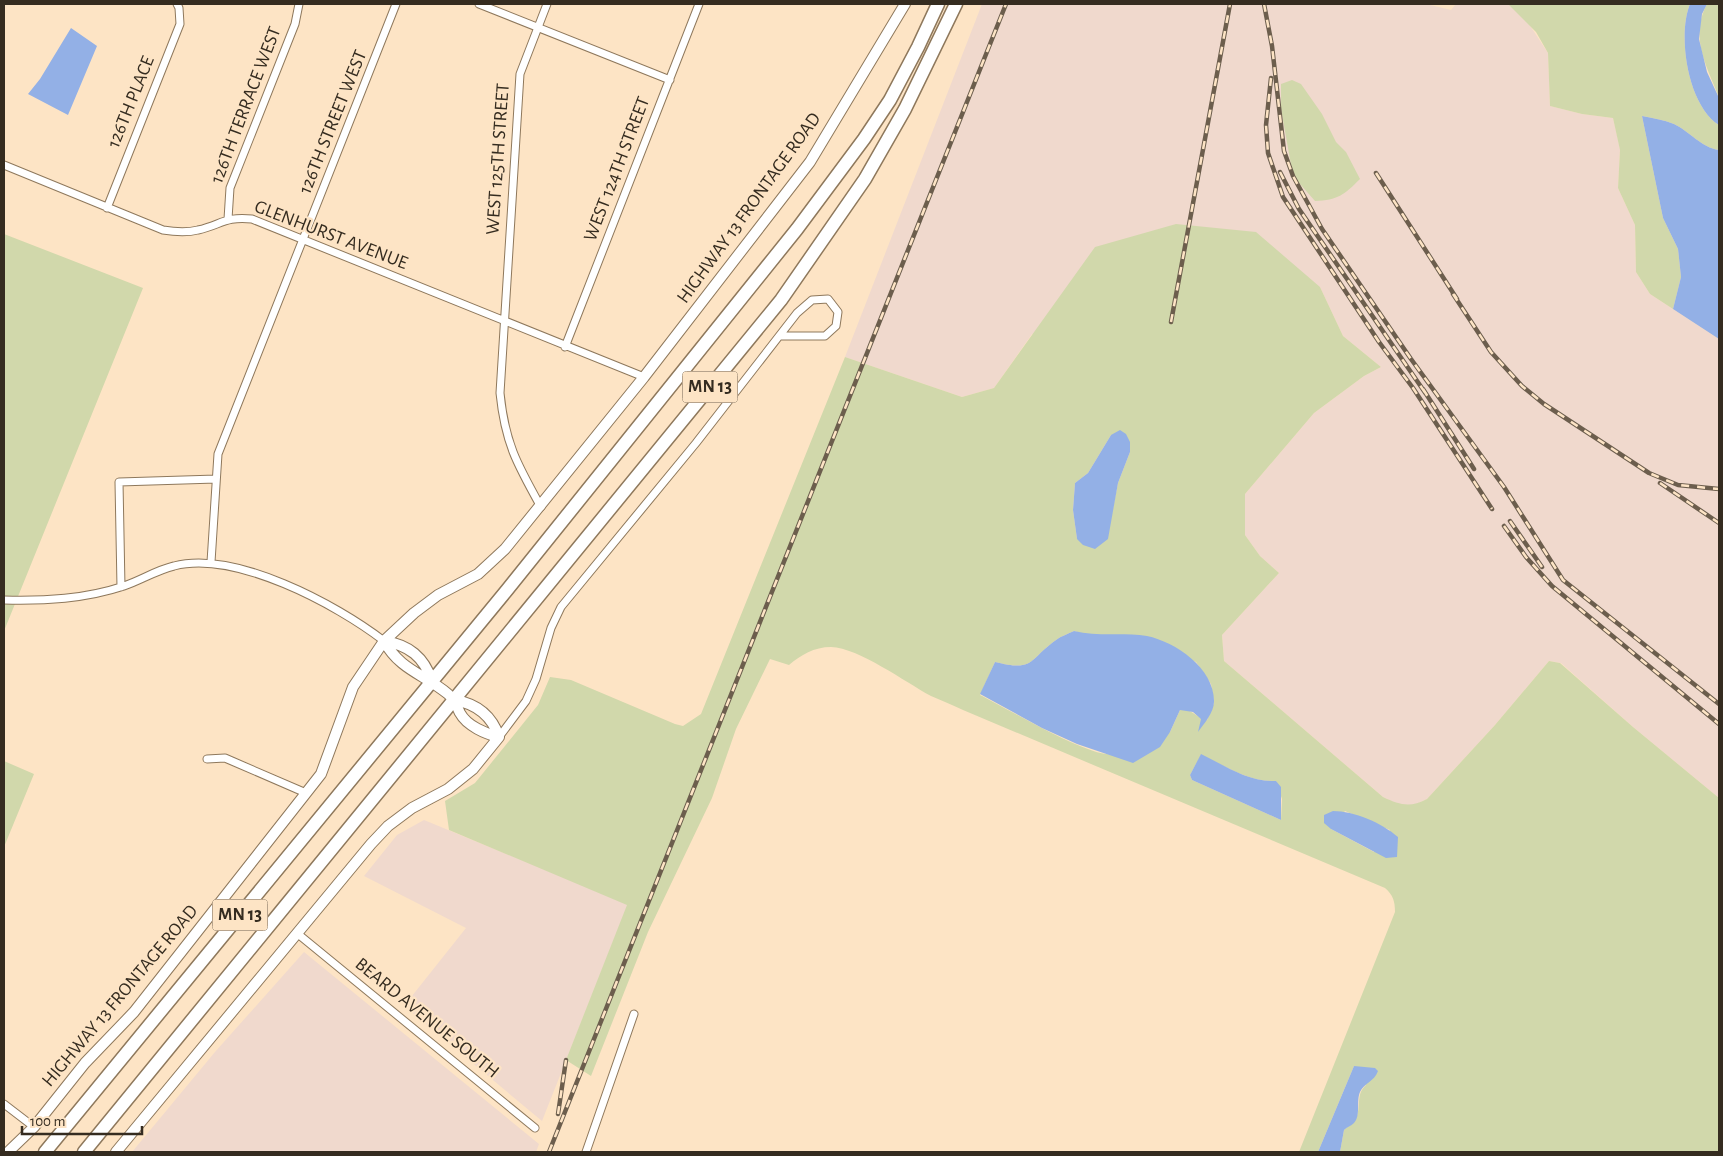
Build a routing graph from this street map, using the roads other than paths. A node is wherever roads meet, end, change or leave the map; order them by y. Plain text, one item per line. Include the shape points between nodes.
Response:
1 (299, 4) edge
2 (396, 4) edge
3 (479, 4) edge
4 (547, 4) edge
5 (699, 4) edge
6 (905, 4) edge
7 (938, 4) edge
8 (956, 4) edge
9 (178, 6) edge
10 (538, 27) junction
11 (670, 80) junction
12 (4, 165) edge
13 (107, 208) junction
14 (228, 219) junction
15 (304, 239) junction
16 (504, 322) junction
17 (780, 336) junction
18 (565, 347) junction
19 (644, 377) junction
20 (216, 479) junction
21 (541, 507) junction
22 (211, 562) junction
23 (121, 587) junction
24 (4, 600) edge
25 (384, 641) junction
26 (432, 681) junction
27 (455, 700) junction
28 (499, 737) junction
29 (207, 759) dead end
30 (306, 793) junction
31 (298, 934) junction
32 (634, 1014) dead end
33 (4, 1104) edge
34 (34, 1127) junction
35 (535, 1128) dead end
36 (8, 1152) edge
37 (45, 1152) edge
38 (84, 1152) edge
39 (116, 1152) edge
40 (586, 1152) edge

1 - 14 street, 126TH TERRACE WEST via 295,24 230,188
2 - 15 street, 126TH STREET WEST
3 - 10 street
4 - 10 street, WEST 125TH STREET
5 - 11 street, WEST 124TH STREET
6 - 19 street, HIGHWAY 13 FRONTAGE ROAD via 810,162
7 - 26 highway, MN 13 via 890,100 864,140 797,229
8 - 27 highway, MN 13 via 905,108 865,179 781,300
9 - 13 street, 126TH PLACE via 180,24
10 - 11 street
10 - 16 street, WEST 125TH STREET via 520,74
11 - 18 street, WEST 124TH STREET
12 - 13 street, GLENHURST AVENUE
13 - 14 street, GLENHURST AVENUE via 163,230 180,233
14 - 15 street, GLENHURST AVENUE via 252,219
15 - 16 street, GLENHURST AVENUE
15 - 20 street, 126TH STREET WEST via 218,454
16 - 18 street, GLENHURST AVENUE
16 - 21 street, WEST 125TH STREET via 500,393 503,426 515,460
17 - 17 street via 825,336 836,326 838,312 828,299 812,300 797,313
17 - 28 street via 561,607 526,701
18 - 19 street, GLENHURST AVENUE
19 - 21 street, HIGHWAY 13 FRONTAGE ROAD
20 - 22 street, 126TH STREET WEST
20 - 23 street via 119,482
21 - 25 street, HIGHWAY 13 FRONTAGE ROAD via 505,549 478,574 432,600
22 - 23 street via 174,566
22 - 25 street via 246,570 324,602
23 - 24 street via 54,600
25 - 26 street via 392,656 418,676
25 - 26 street via 400,644 426,664
25 - 30 street, HIGHWAY 13 FRONTAGE ROAD via 354,687 321,774
26 - 27 street
26 - 37 highway, MN 13
27 - 28 street via 461,715 484,734
27 - 28 street via 469,702 494,722
27 - 38 highway, MN 13
28 - 31 street via 473,769 448,789 412,808 388,826
29 - 30 street via 225,758
30 - 34 street, HIGHWAY 13 FRONTAGE ROAD via 134,1012 85,1063
31 - 35 street, BEARD AVENUE SOUTH
31 - 39 street
32 - 40 street
33 - 34 street
34 - 36 street, HIGHWAY 13 FRONTAGE ROAD

